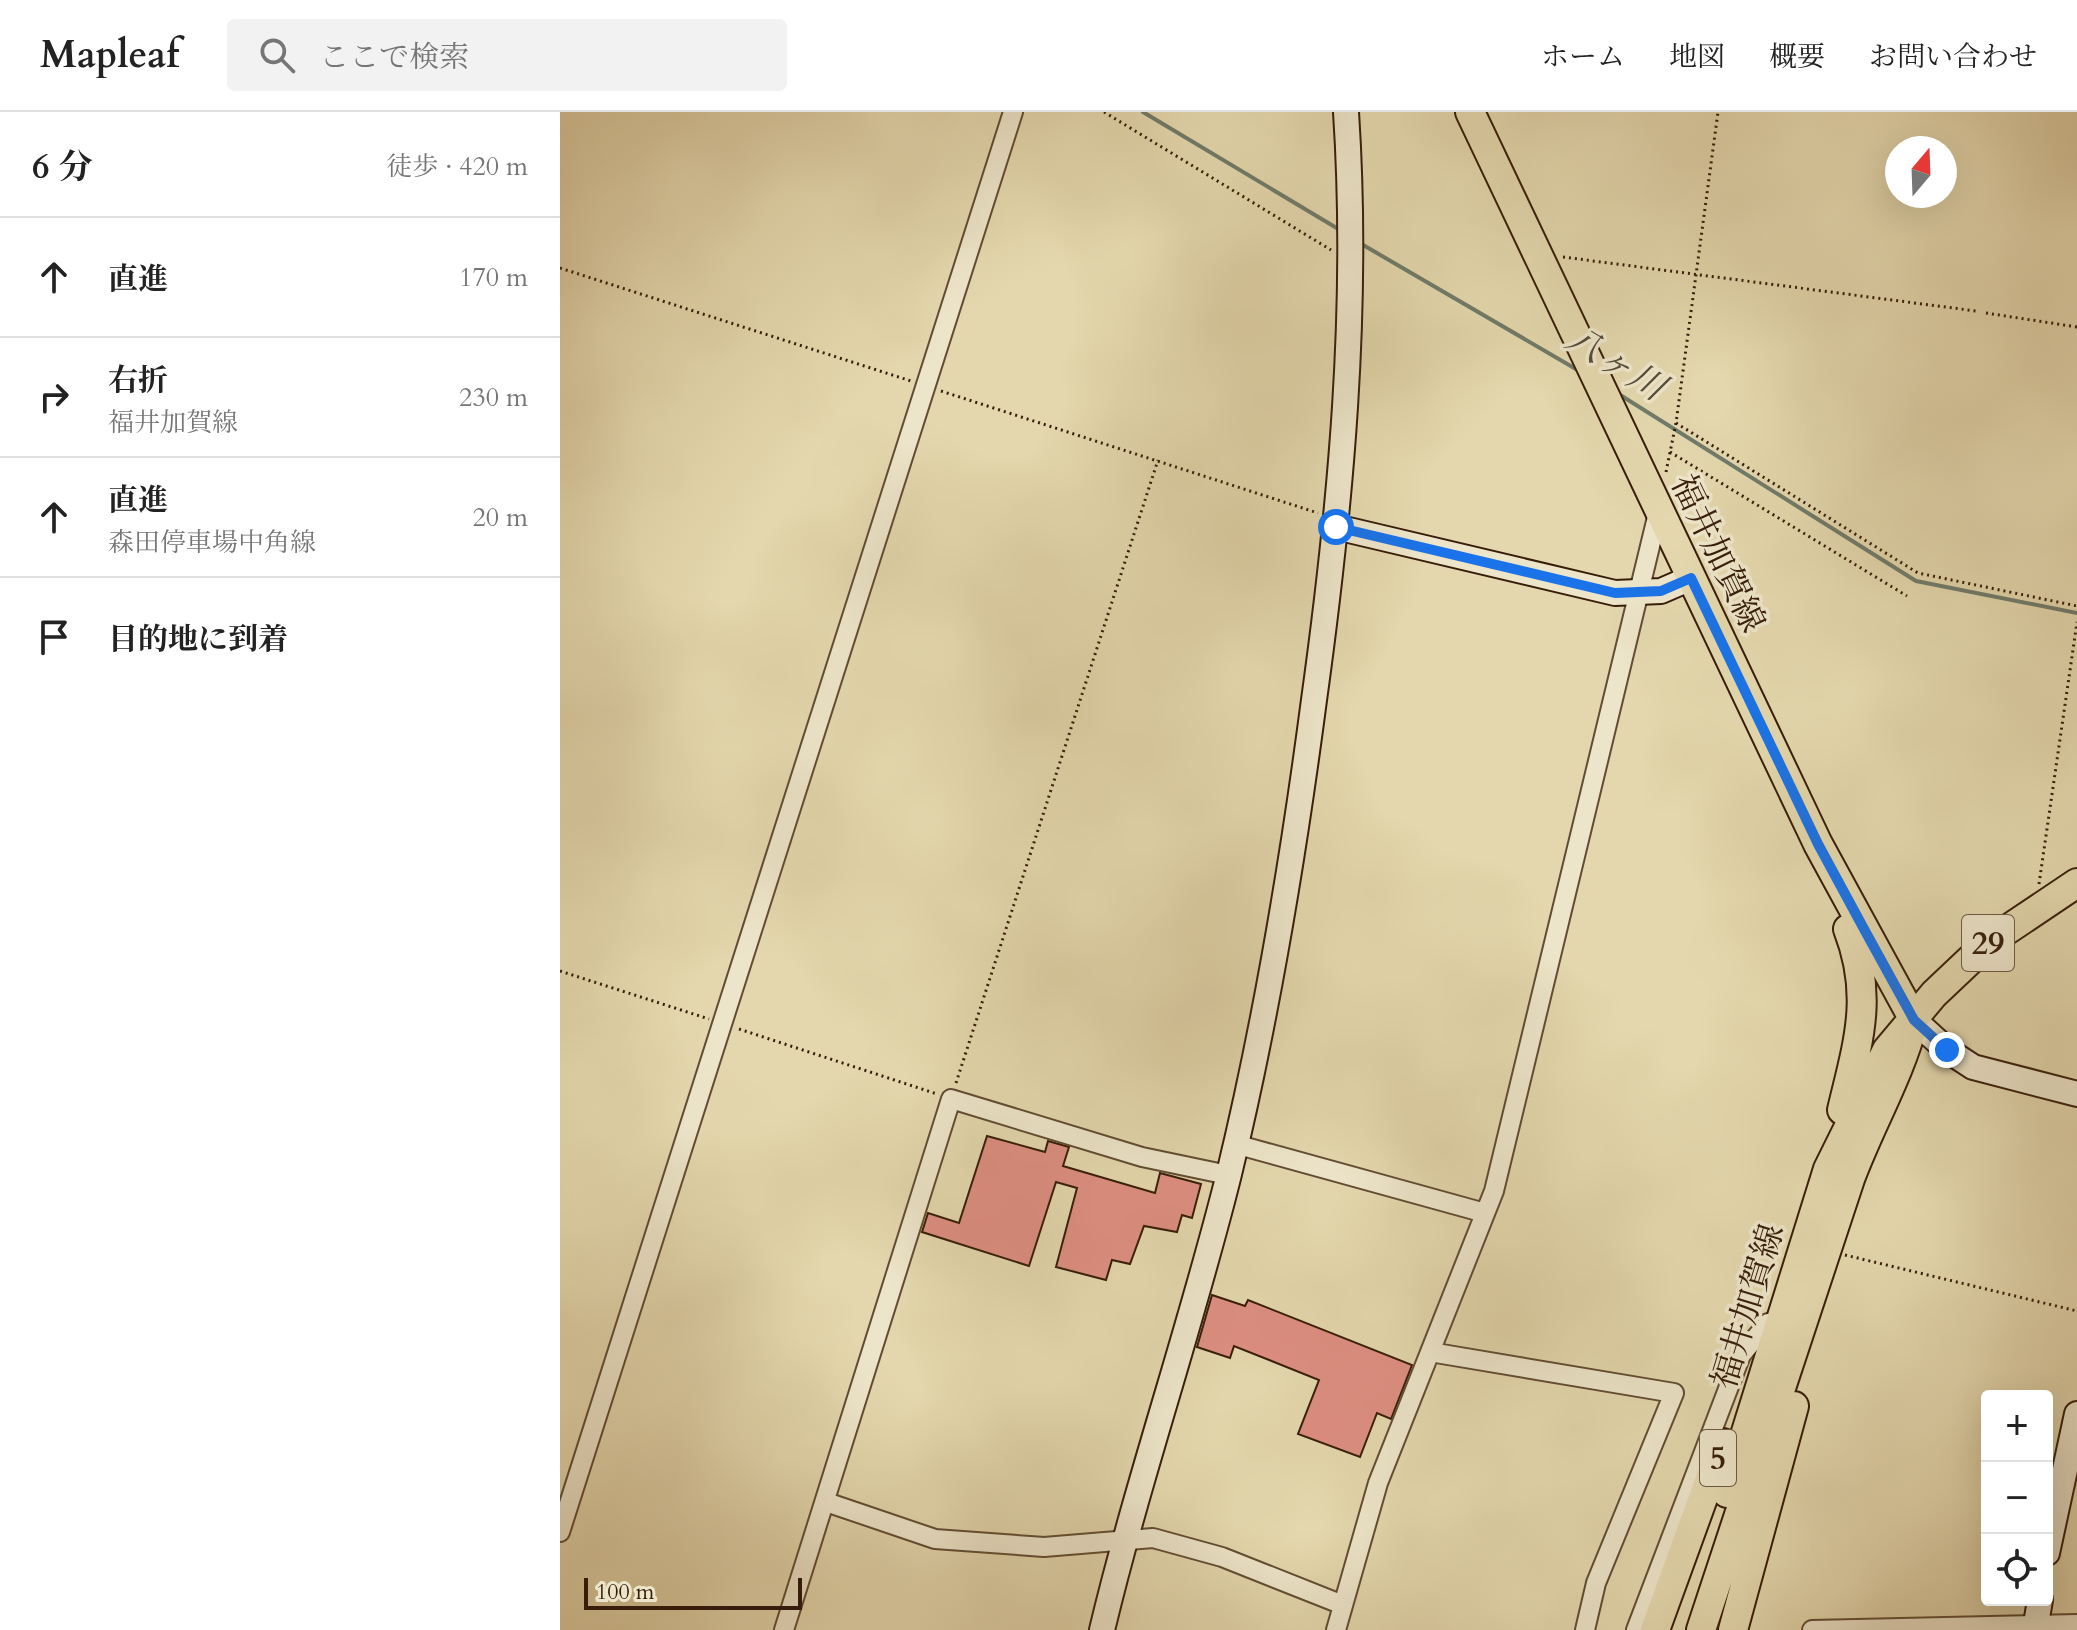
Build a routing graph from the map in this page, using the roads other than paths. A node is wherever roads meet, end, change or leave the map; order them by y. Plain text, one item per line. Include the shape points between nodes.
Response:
1 (1013, 112) edge
2 (1346, 112) edge
3 (1470, 112) edge
4 (1659, 509) junction
5 (1336, 523) junction
6 (1691, 578) junction
7 (1637, 594) junction
8 (1818, 844) junction
9 (2076, 886) edge
10 (1914, 1020) junction
11 (2077, 1094) edge
12 (1235, 1144) junction
13 (1828, 1169) junction
14 (1228, 1175) junction
15 (1485, 1213) junction
16 (1802, 1288) junction
17 (1768, 1323) junction
18 (1430, 1352) junction
19 (2077, 1414) edge
20 (826, 1502) junction
21 (560, 1532) edge
22 (2051, 1534) edge
23 (1124, 1540) junction
24 (1343, 1605) junction
25 (2039, 1606) edge
26 (2077, 1624) edge
27 (2035, 1628) edge
28 (784, 1630) edge
29 (1102, 1630) edge
30 (1336, 1630) edge
31 (1585, 1630) edge
32 (1636, 1630) edge
33 (1655, 1630) edge
34 (1685, 1630) edge
35 (1701, 1630) edge
36 (1733, 1630) edge
37 (1812, 1630) edge

1 - 21 street
2 - 5 street via 1349,357
3 - 4 main road, 福井加賀線
4 - 6 main road, 福井加賀線
4 - 7 street
5 - 7 street via 1615,593
5 - 12 street via 1286,905
6 - 7 street
6 - 8 main road, 福井加賀線
7 - 15 street
8 - 10 main road, 福井加賀線
8 - 13 main road via 1859,957 1864,991 1862,1028
9 - 10 main road, 29 via 2036,907 1960,969
10 - 11 street via 1973,1067
10 - 13 main road, 福井加賀線 / 5 via 1887,1050
10 - 16 main road, 福井加賀線 / 5 via 1904,1060 1867,1134 1826,1251
12 - 14 street
12 - 15 street
13 - 16 main road, 福井加賀線 / 5
14 - 20 street via 1142,1157 951,1099
14 - 23 street
15 - 18 street
16 - 17 main road, 5
16 - 34 main road, 福井加賀線 / 5
16 - 35 main road, 福井加賀線 / 5
16 - 36 main road, 5 via 1805,1364
17 - 32 street via 1741,1355
17 - 33 main road, 5
18 - 24 street via 1378,1483
18 - 31 street via 1674,1393 1596,1583
19 - 22 street
20 - 23 street via 935,1539 1044,1547
20 - 28 street
23 - 24 street via 1153,1538 1222,1557
23 - 29 street
24 - 30 street
25 - 27 street
26 - 27 street
27 - 37 street

